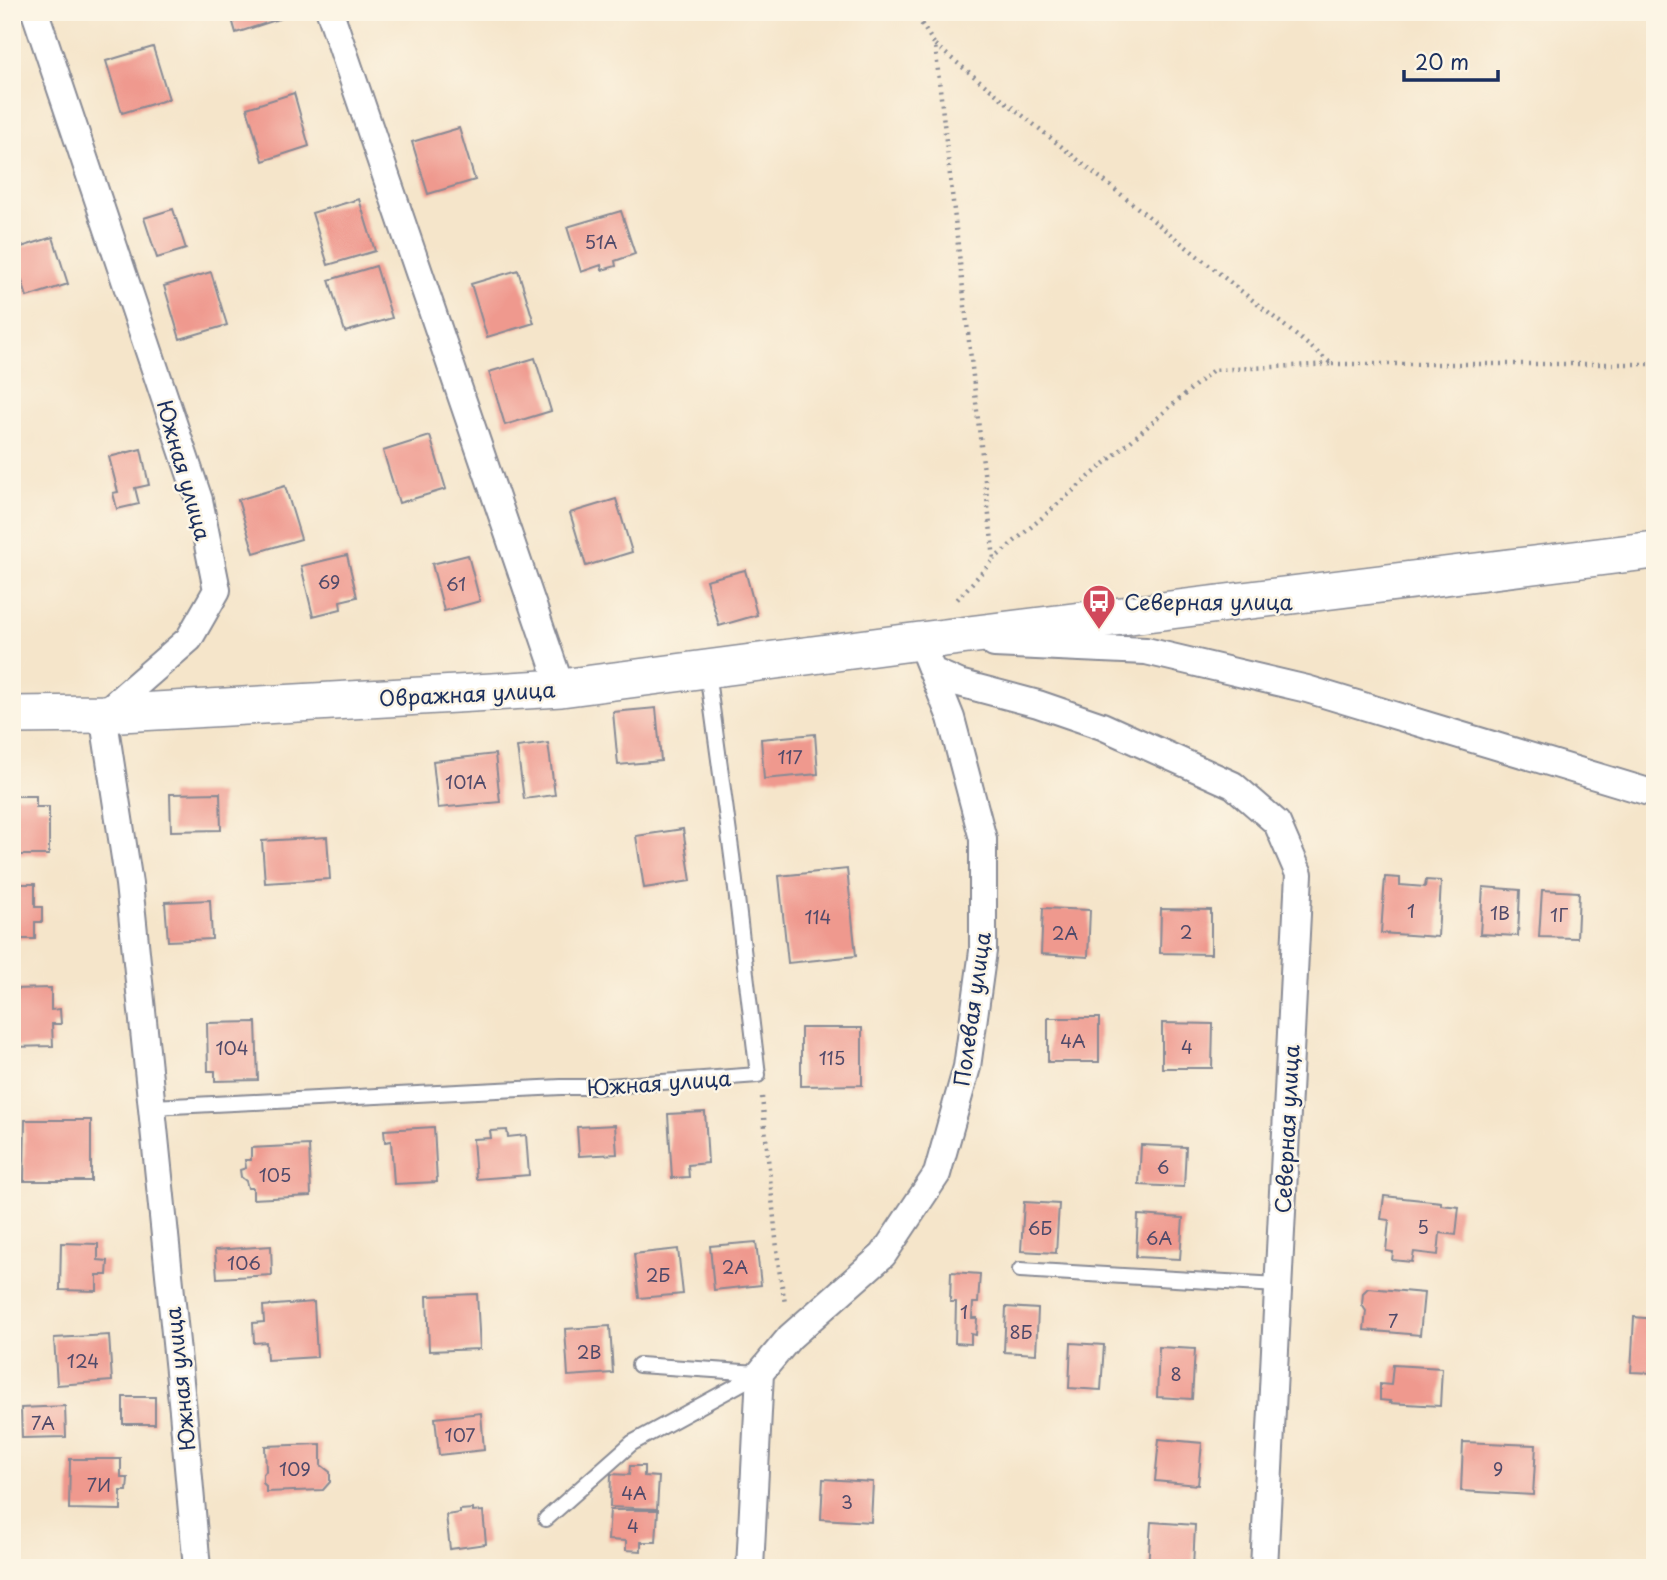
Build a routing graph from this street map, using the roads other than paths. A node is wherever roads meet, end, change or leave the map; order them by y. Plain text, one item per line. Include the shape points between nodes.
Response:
1 (36, 12) edge
2 (330, 12) edge
3 (1655, 550) edge
4 (926, 656) junction
5 (707, 669) junction
6 (561, 688) junction
7 (103, 714) junction
8 (12, 715) edge
9 (1655, 794) edge
10 (152, 1107) junction
11 (1020, 1270) dead end
12 (1278, 1285) junction
13 (639, 1365) dead end
14 (760, 1373) junction
15 (546, 1519) dead end
16 (197, 1568) edge
17 (750, 1568) edge
18 (1264, 1568) edge

1 - 7 street, Южная улица via 199,499 217,590 189,639
2 - 6 street
3 - 4 street, Овражная улица
4 - 5 street, Овражная улица
4 - 9 street via 1146,651 1307,690
4 - 12 street, Северная улица via 959,683 1102,726 1233,785 1277,823 1299,874
4 - 14 street, Полевая улица via 951,718 983,839 983,951 967,1067 937,1174 883,1255 790,1337
5 - 6 street, Овражная улица
5 - 10 lane, Южная улица via 758,1075
6 - 7 street, Овражная улица
7 - 8 street, Овражная улица
7 - 10 street, Южная улица via 129,884
10 - 16 street, Южная улица
11 - 12 lane
12 - 18 street, Северная улица
13 - 14 lane
14 - 15 lane via 632,1443
14 - 17 street

